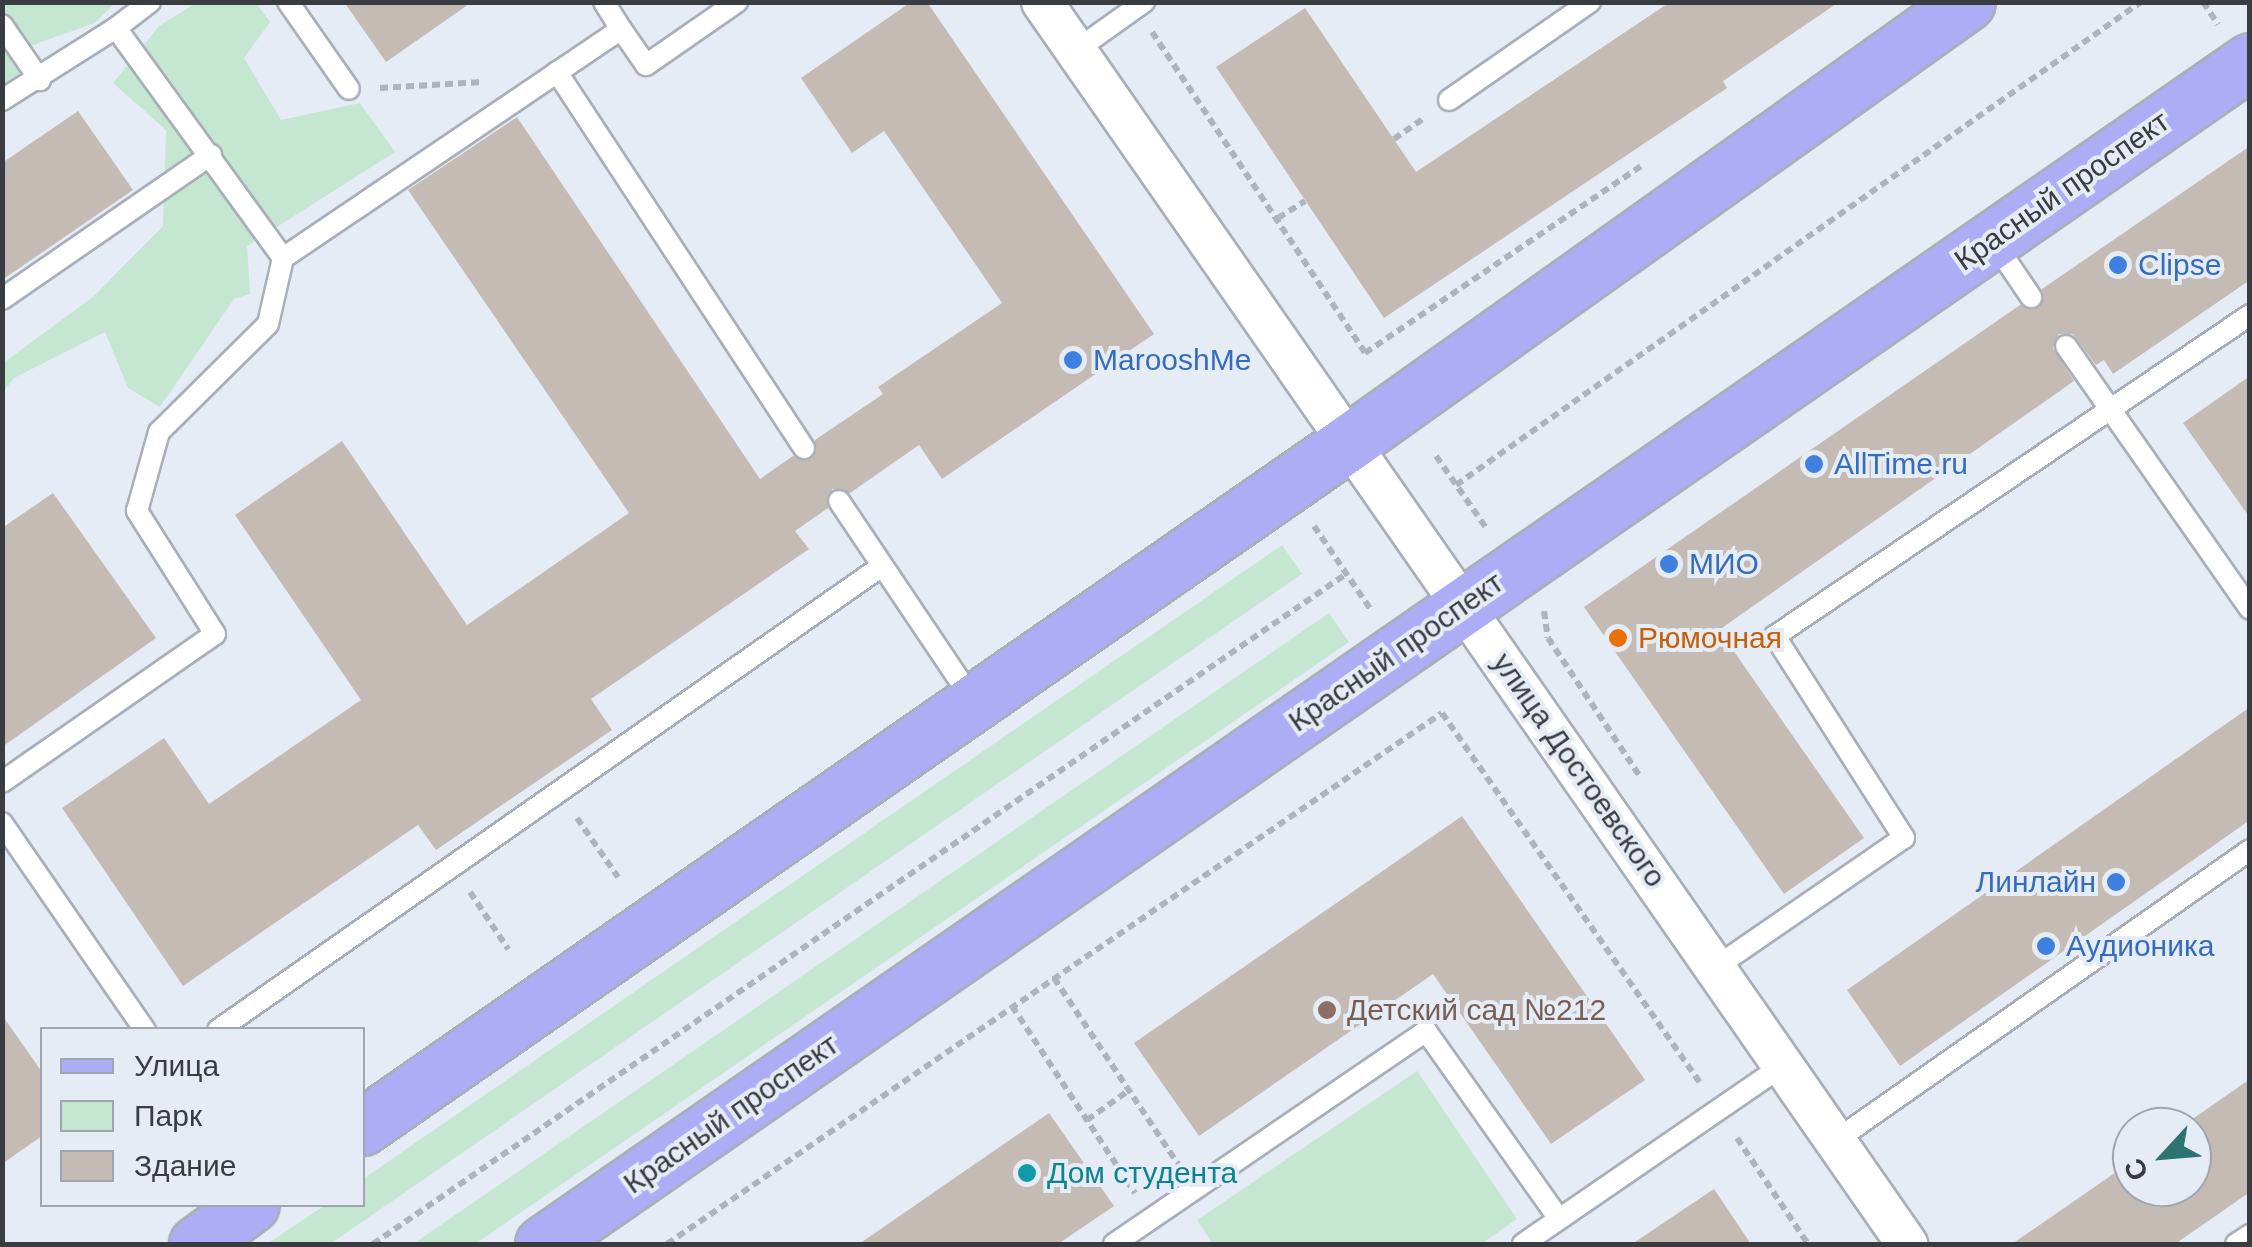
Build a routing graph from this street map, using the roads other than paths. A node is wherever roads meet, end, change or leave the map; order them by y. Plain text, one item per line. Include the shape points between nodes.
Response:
1 (150, 2) edge
2 (288, 2) edge
3 (604, 2) edge
4 (737, 2) edge
5 (1042, 2) edge
6 (1590, 2) edge
7 (1967, 2) edge
8 (1140, 5) edge
9 (2, 25) edge
10 (116, 28) junction
11 (621, 28) junction
12 (1075, 51) junction
13 (2250, 60) edge
14 (550, 75) junction
15 (40, 80) junction
16 (348, 90) road end
17 (2, 100) edge
18 (1449, 100) dead end
19 (211, 155) junction
20 (1992, 240) junction
21 (283, 258) junction
22 (2031, 297) dead end
23 (2, 299) edge
24 (2250, 314) edge
25 (2066, 346) dead end
26 (2109, 410) junction
27 (1348, 443) junction
28 (804, 448) dead end
29 (839, 500) dead end
30 (882, 566) junction
31 (1463, 606) junction
32 (2250, 609) edge
33 (975, 704) junction
34 (2, 782) edge
35 (2, 823) edge
36 (2250, 850) edge
37 (1716, 968) junction
38 (143, 1027) edge
39 (222, 1027) edge
40 (1782, 1066) junction
41 (365, 1125) edge
42 (1835, 1141) junction
43 (247, 1207) edge
44 (1560, 1219) junction
45 (2250, 1235) edge
46 (197, 1244) edge
47 (543, 1244) edge
48 (1114, 1244) edge
49 (1523, 1244) edge
50 (1907, 1244) edge
51 (2236, 1244) edge

1 - 10 lane
2 - 16 lane
3 - 11 lane
4 - 11 lane via 646,66
5 - 12 street, улица Достоевского
6 - 18 lane
7 - 27 main road
8 - 12 lane
9 - 15 lane
10 - 15 lane
10 - 19 lane
11 - 14 lane
12 - 27 street, улица Достоевского
13 - 20 main road, Красный проспект
14 - 21 lane
14 - 28 lane
15 - 17 lane
19 - 21 lane
19 - 23 lane
20 - 22 lane
20 - 31 main road, Красный проспект
21 - 34 lane via 268,324 159,432 137,510 215,634
24 - 26 lane
25 - 26 lane
26 - 32 lane
26 - 37 lane via 1775,636 1904,838
27 - 31 street, улица Достоевского
27 - 33 main road
29 - 30 lane
30 - 33 lane
30 - 39 lane
31 - 37 street, улица Достоевского
31 - 47 main road, Красный проспект
33 - 41 main road
35 - 38 lane
36 - 42 lane
37 - 40 street, улица Достоевского
40 - 42 street, улица Достоевского
40 - 44 lane
42 - 50 street, улица Достоевского
43 - 46 main road
44 - 48 lane via 1426,1032
44 - 49 lane
45 - 51 lane

